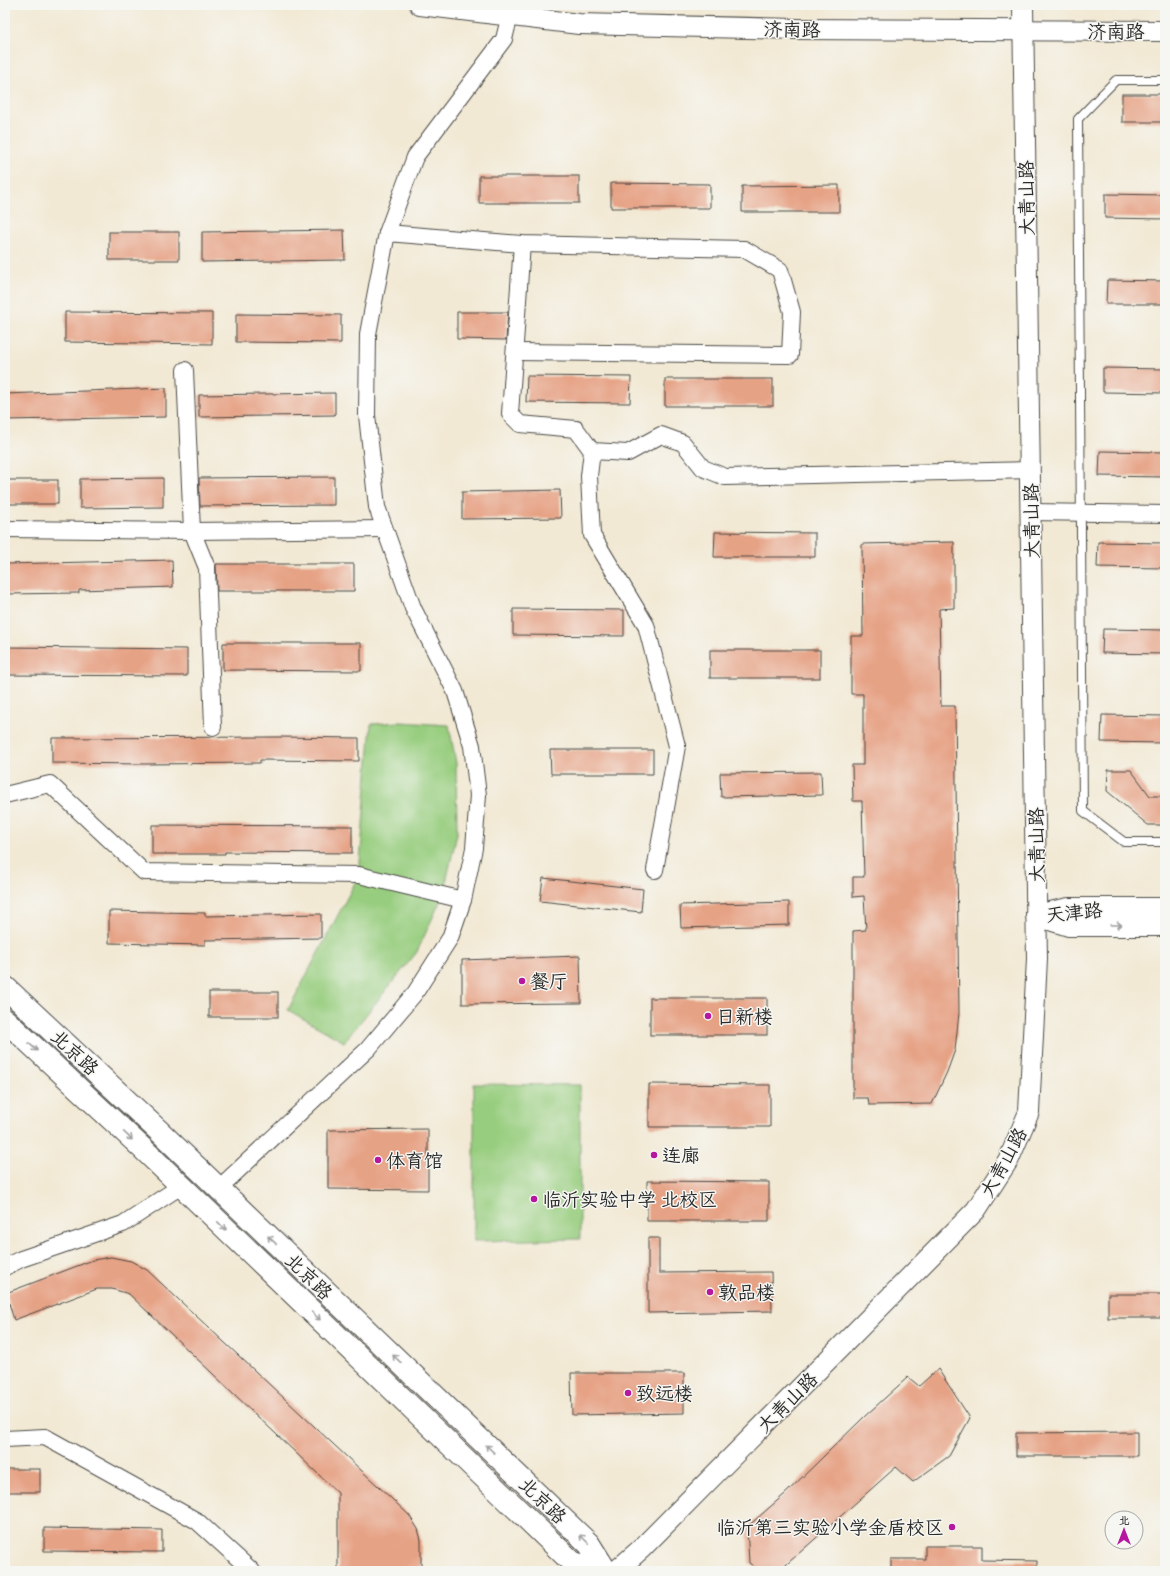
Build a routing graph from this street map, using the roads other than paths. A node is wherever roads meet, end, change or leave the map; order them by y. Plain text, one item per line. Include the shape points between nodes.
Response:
1 (420, 5) edge
2 (1023, 5) edge
3 (490, 9) edge
4 (510, 15) junction
5 (1165, 31) edge
6 (1024, 32) junction
7 (1165, 80) edge
8 (387, 233) junction
9 (522, 244) junction
10 (514, 352) junction
11 (185, 370) dead end
12 (592, 451) junction
13 (1030, 470) junction
14 (1031, 512) junction
15 (1081, 513) junction
16 (1165, 514) edge
17 (5, 529) edge
18 (384, 529) junction
19 (192, 531) junction
20 (213, 727) dead end
21 (5, 794) edge
22 (1165, 842) edge
23 (655, 870) dead end
24 (463, 900) junction
25 (1165, 909) edge
26 (1037, 915) junction
27 (1165, 925) edge
28 (5, 987) edge
29 (5, 1020) edge
30 (181, 1186) junction
31 (218, 1189) junction
32 (5, 1267) edge
33 (5, 1439) edge
34 (252, 1571) edge
35 (596, 1571) edge
36 (606, 1571) edge
37 (616, 1571) edge

1 - 3 street, 济南路
2 - 6 street, 大青山路
3 - 4 street, 济南路
4 - 6 street, 济南路 via 579,24
4 - 8 street via 504,39 415,157
5 - 6 street, 济南路
6 - 13 street, 大青山路
7 - 15 lane via 1116,80 1078,119
8 - 9 street
8 - 18 street via 368,334 367,415 377,507
9 - 10 street
9 - 10 street via 744,249 780,270 792,312 790,355
10 - 12 street via 510,414 520,424 576,429
11 - 19 street
12 - 13 street via 628,453 661,435 683,443 703,468 725,477
12 - 23 street via 588,476 592,535 646,625 677,746
13 - 14 street, 大青山路
14 - 15 street
14 - 26 street, 大青山路
15 - 16 street
15 - 22 lane via 1083,811 1124,842
17 - 19 street
18 - 19 street
18 - 24 street via 413,608 455,691 472,746 478,796 474,848
19 - 20 street via 207,568
21 - 24 street via 50,784 144,872 359,875
24 - 31 street via 450,938 415,993 368,1049
25 - 26 main road, 天津路 via 1069,909
26 -> 27 main road, 天津路 via 1069,925
26 - 37 street, 大青山路 via 1029,1112 1009,1159 976,1210 647,1544
28 - 31 main road, 北京路
29 -> 30 main road, 北京路
30 - 32 street via 123,1224 21,1259
30 -> 35 main road, 北京路 via 572,1562
36 -> 31 main road, 北京路 via 589,1544
33 - 34 street via 45,1437 197,1520

